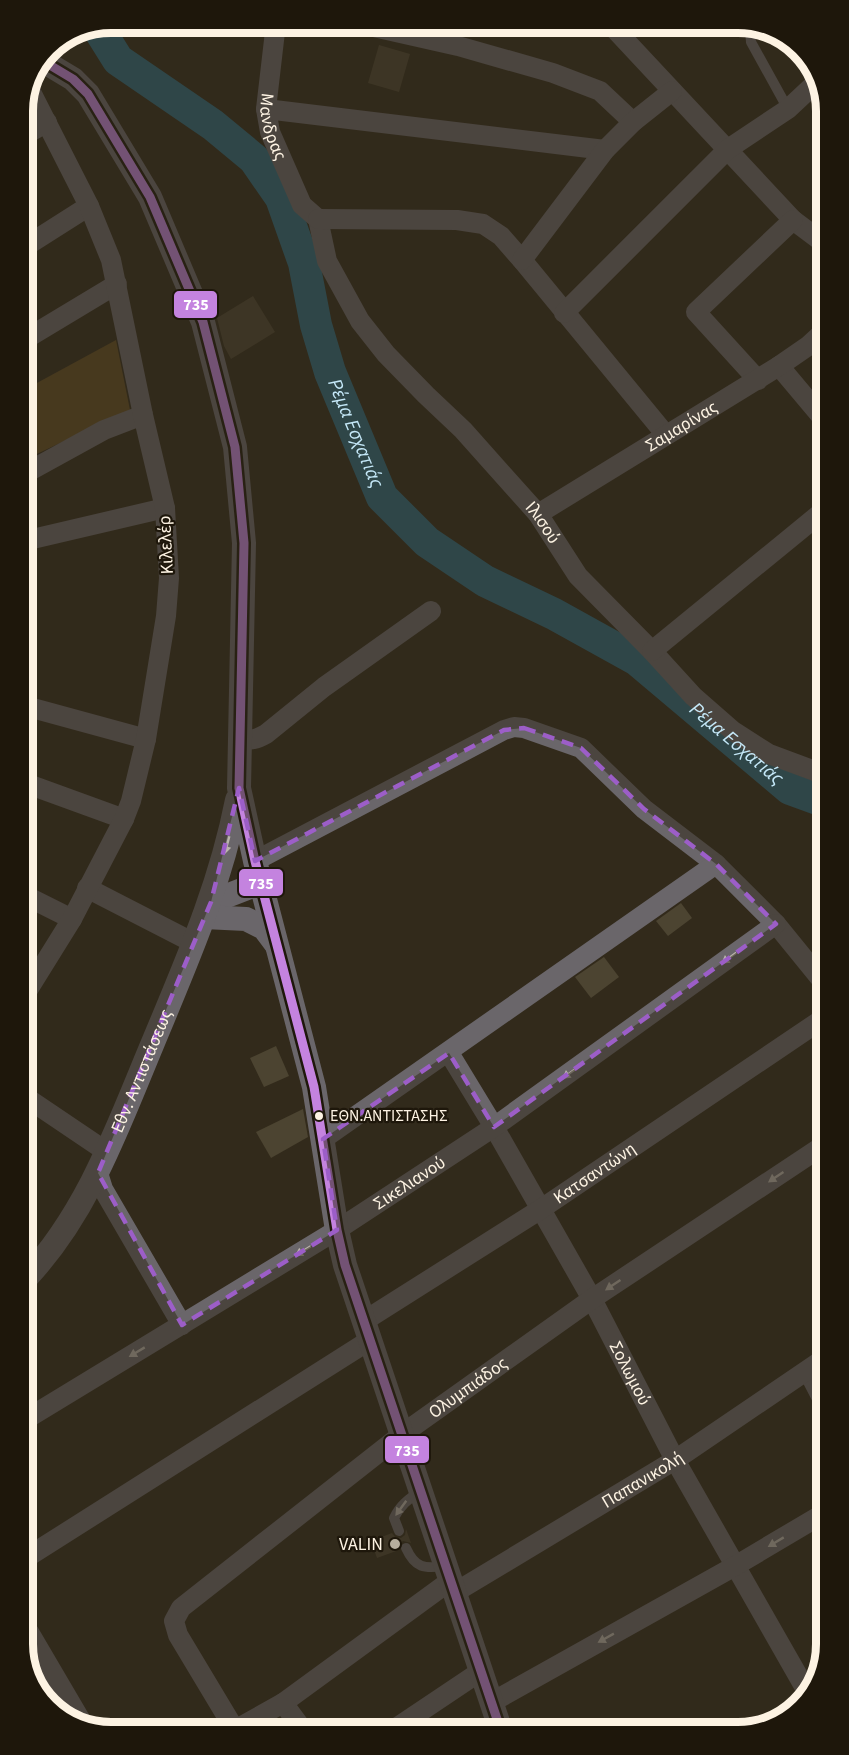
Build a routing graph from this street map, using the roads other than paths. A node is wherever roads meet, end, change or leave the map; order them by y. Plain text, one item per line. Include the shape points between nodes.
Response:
1 (275, 33) edge
2 (400, 33) edge
3 (618, 33) edge
4 (750, 34) edge
5 (49, 65) edge
6 (812, 87) edge
7 (672, 91) junction
8 (34, 99) edge
9 (266, 109) junction
10 (788, 109) junction
11 (46, 122) junction
12 (633, 122) junction
13 (33, 130) edge
14 (728, 149) junction
15 (605, 150) junction
16 (89, 206) junction
17 (318, 219) junction
18 (793, 220) junction
19 (816, 238) edge
20 (33, 242) edge
21 (522, 260) junction
22 (117, 284) junction
23 (564, 313) junction
24 (33, 335) edge
25 (816, 338) edge
26 (779, 366) junction
27 (758, 380) junction
28 (816, 410) edge
29 (143, 415) junction
30 (666, 435) junction
31 (33, 469) edge
32 (165, 508) junction
33 (538, 514) junction
34 (816, 517) edge
35 (33, 539) edge
36 (431, 611) dead end
37 (652, 651) junction
38 (33, 708) edge
39 (241, 738) junction
40 (147, 740) junction
41 (816, 771) edge
42 (33, 786) edge
43 (239, 788) junction
44 (124, 819) junction
45 (716, 864) junction
46 (257, 872) junction
47 (87, 888) junction
48 (33, 900) edge
49 (208, 910) junction
50 (72, 919) junction
51 (776, 924) junction
52 (194, 943) junction
53 (277, 945) junction
54 (816, 973) edge
55 (33, 982) edge
56 (816, 1023) edge
57 (449, 1053) junction
58 (33, 1103) edge
59 (494, 1127) junction
60 (322, 1139) junction
61 (816, 1150) edge
62 (103, 1163) junction
63 (541, 1209) junction
64 (337, 1230) junction
65 (33, 1270) edge
66 (592, 1299) junction
67 (182, 1324) junction
68 (367, 1331) junction
69 (816, 1365) edge
70 (808, 1371) junction
71 (816, 1387) edge
72 (33, 1415) edge
73 (401, 1435) junction
74 (675, 1460) junction
75 (420, 1491) junction
76 (816, 1518) edge
77 (399, 1531) dead end
78 (406, 1548) dead end
79 (33, 1553) edge
80 (735, 1566) junction
81 (450, 1580) junction
82 (33, 1639) edge
83 (481, 1671) junction
84 (804, 1686) edge
85 (492, 1702) junction
86 (283, 1703) junction
87 (73, 1712) edge
88 (229, 1722) edge
89 (250, 1722) edge
90 (297, 1722) edge
91 (405, 1722) edge
92 (498, 1722) edge

1 - 9 street, Μανδρας
2 - 12 street via 553,73 600,91
3 - 7 street
4 - 10 lane
5 - 39 street via 88,94 150,197 203,322 235,447 242,521
6 - 10 street
7 - 12 street
7 - 14 street
8 - 11 street, Κιλελέρ
9 - 15 street
9 - 17 street, Μανδρας via 270,132 302,205
10 - 14 street
11 - 13 street
11 - 16 street, Κιλελέρ
12 - 15 street
14 - 18 street
14 - 23 street
15 - 21 street
16 - 20 street
16 - 22 street, Κιλελέρ
17 - 21 street via 457,220 483,224 501,236
17 - 33 street, Ιλισού via 327,261 360,321 386,354 463,430
18 - 19 street
18 - 27 street via 696,312
21 - 23 street
22 - 24 street
22 - 29 street, Κιλελέρ
23 - 30 street
25 - 26 street, Σαμαρίνας
26 - 27 street, Σαμαρίνας
26 - 28 street
27 - 30 street, Σαμαρίνας
29 - 31 street via 104,430
29 - 32 street, Κιλελέρ
30 - 33 street, Σαμαρίνας
32 - 35 street
32 - 40 street, Κιλελέρ via 169,578
33 - 37 street, Ιλισού via 578,576
34 - 37 street
36 - 39 street via 324,687 267,734 256,739
37 - 41 street, Ιλισού via 693,696 734,731 769,754
38 - 40 street
39 - 43 street
40 - 44 street, Κιλελέρ
42 - 44 street
43 - 46 street
43 -> 49 street, Εθν. Αντιστάσεως via 229,840
44 - 47 street, Κιλελέρ
45 - 46 street via 644,809 581,748 540,732 514,727
45 - 51 street
45 - 57 street
46 - 49 street
46 - 53 street
47 - 50 street, Κιλελέρ
47 - 52 street
48 - 50 street
49 - 52 street, Εθν. Αντιστάσεως
49 - 53 street via 246,919 264,928
50 - 55 street, Κιλελέρ
51 - 54 street
51 -> 59 street, Σικελιανού
52 - 62 street, Εθν. Αντιστάσεως
53 - 60 street via 314,1087
56 - 63 street, Κατσαντώνη
57 - 59 street, Σολωμού
57 - 60 street
58 - 62 street
59 - 63 street, Σολωμού
59 - 64 street, Σικελιανού
60 - 64 street
61 -> 66 street, Ολυμπιάδος
62 - 65 street, Εθν. Αντιστάσεως via 58,1239
62 - 67 street via 103,1189
63 - 66 street, Σολωμού
63 - 68 street, Κατσαντώνη
64 -> 67 street, Σικελιανού
64 - 68 street
66 - 73 street, Ολυμπιάδος
66 - 74 street, Σολωμού
67 -> 72 street, Σικελιανού
68 - 73 street
68 - 79 street, Κατσαντώνη
69 - 70 street, Παπανικολή
70 - 71 street
70 - 74 street, Παπανικολή
73 - 75 street
73 - 88 street, Ολυμπιάδος via 181,1608 174,1621 178,1635
74 - 80 street, Σολωμού
74 - 81 street, Παπανικολή
75 -> 77 lane via 398,1509 394,1518
75 - 81 street
76 -> 80 street
78 - 81 lane via 412,1561
80 - 84 street, Σολωμού
80 -> 85 street
81 - 83 street
81 - 86 street, Παπανικολή
82 - 87 street
83 - 85 street
83 - 91 street
85 - 92 street
86 - 89 street, Παπανικολή
86 - 90 street

